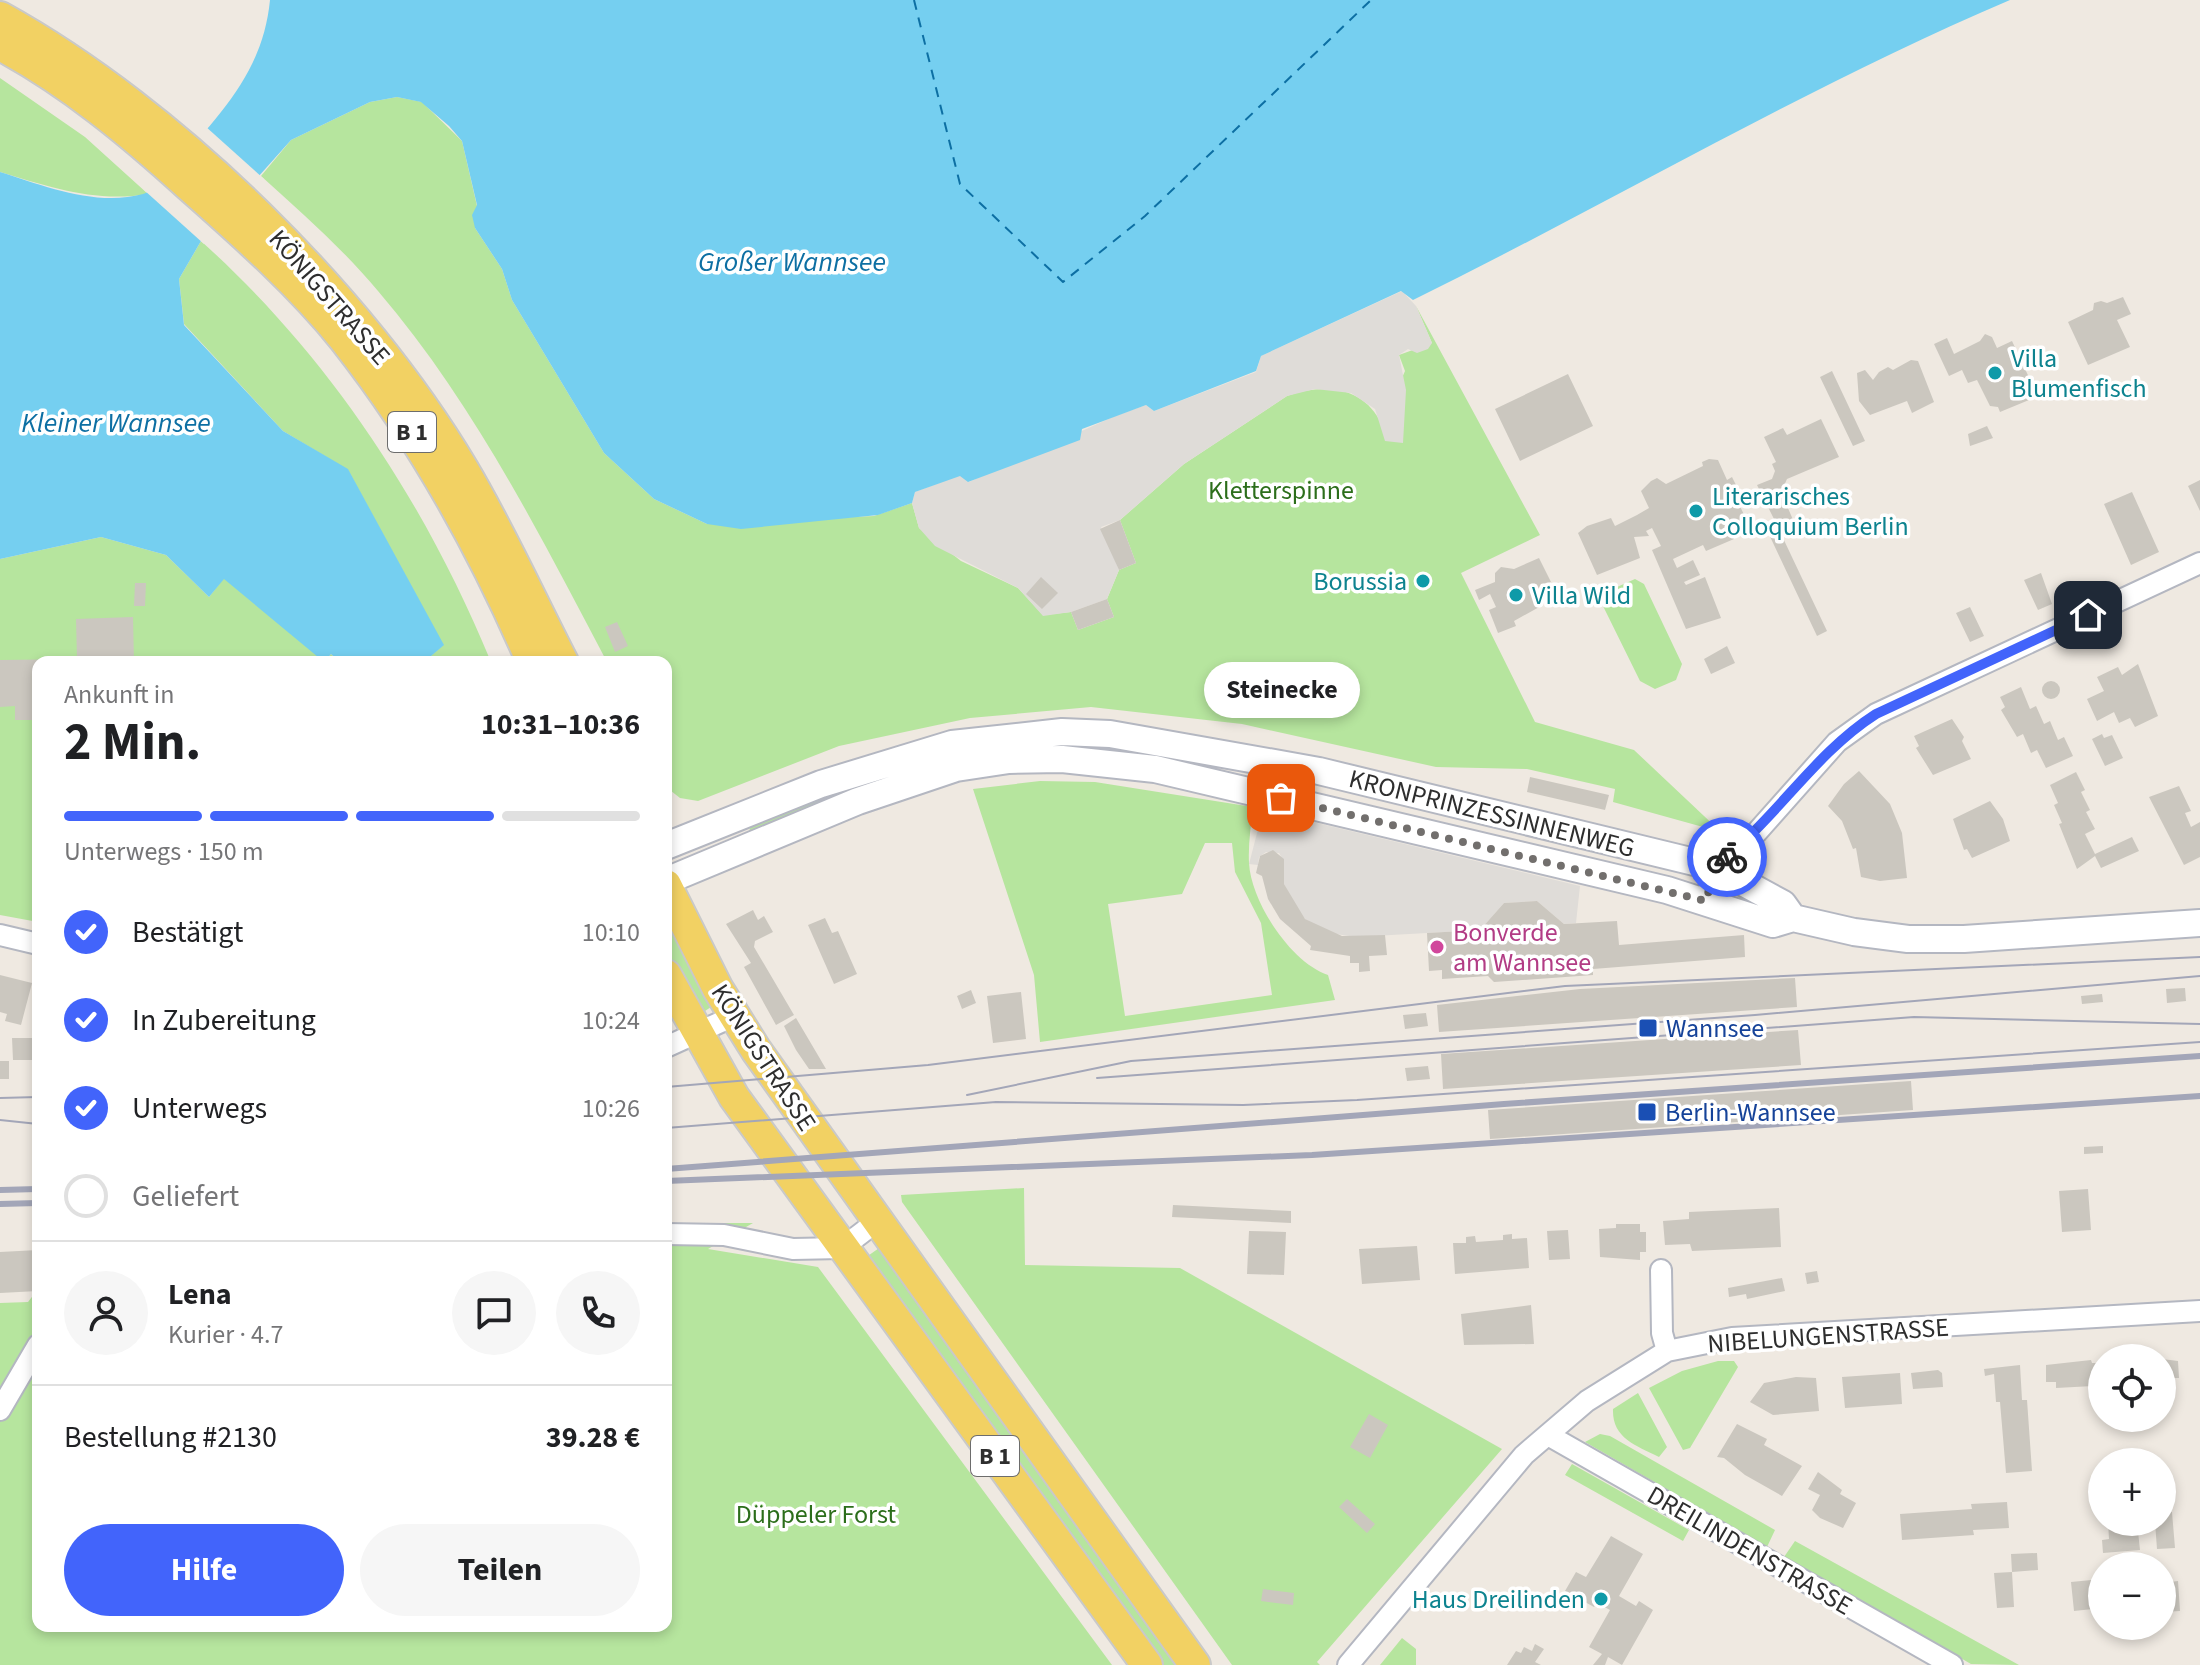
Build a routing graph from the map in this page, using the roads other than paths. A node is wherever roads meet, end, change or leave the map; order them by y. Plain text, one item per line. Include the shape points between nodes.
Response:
1 (0, 17) edge
2 (0, 45) edge
3 (141, 128) junction
4 (263, 237) junction
5 (2200, 563) edge
6 (529, 656) edge
7 (560, 656) edge
8 (1242, 754) junction
9 (1233, 787) junction
10 (726, 822) junction
11 (672, 844) edge
12 (738, 851) junction
13 (1715, 867) junction
14 (672, 880) edge
15 (672, 895) edge
16 (1706, 901) junction
17 (1793, 918) junction
18 (2200, 923) edge
19 (0, 935) edge
20 (32, 943) edge
21 (672, 987) edge
22 (734, 1016) junction
23 (697, 1035) junction
24 (672, 1045) edge
25 (876, 1222) junction
26 (672, 1234) edge
27 (842, 1248) junction
28 (1661, 1270) dead end
29 (2200, 1311) edge
30 (1667, 1351) junction
31 (32, 1355) edge
32 (0, 1410) edge
33 (1548, 1435) junction
34 (1147, 1665) edge
35 (1195, 1665) edge
36 (1348, 1665) edge
37 (1952, 1665) edge

1 - 3 main road, KÖNIGSTRASSE / B 1 via 72,60
2 - 3 main road, KÖNIGSTRASSE / B 1
3 - 4 main road, KÖNIGSTRASSE / B 1
4 - 6 main road, KÖNIGSTRASSE / B 1 via 406,423 493,574
4 - 7 main road, KÖNIGSTRASSE / B 1 via 359,323 425,412 463,470
5 - 13 street via 1876,714 1837,742 1757,832
8 - 9 main road
8 - 10 main road, KRONPRINZESSINNENWEG via 1110,734 1005,736 886,762
8 - 13 main road, KRONPRINZESSINNENWEG
9 - 12 main road, KRONPRINZESSINNENWEG via 1107,761 1009,760 947,771
9 - 16 main road, KRONPRINZESSINNENWEG
10 - 11 main road, KRONPRINZESSINNENWEG
10 - 12 main road
12 - 14 main road, KRONPRINZESSINNENWEG
13 - 16 street
13 - 17 main road, KRONPRINZESSINNENWEG via 1783,904
15 - 22 main road, KÖNIGSTRASSE / B 1
16 - 17 main road, KRONPRINZESSINNENWEG via 1773,924
17 - 18 main road, KRONPRINZESSINNENWEG via 1854,932 1922,939
19 - 20 street
21 - 23 main road, KÖNIGSTRASSE / B 1
22 - 23 street
22 - 25 main road, KÖNIGSTRASSE / B 1
23 - 24 street
23 - 27 main road, KÖNIGSTRASSE / B 1 via 734,1097
25 - 27 street
25 - 35 main road, B 1
26 - 27 street via 724,1235 793,1249
27 - 34 main road, B 1
28 - 30 street
29 - 30 street, NIBELUNGENSTRASSE via 1732,1338
30 - 33 street, NIBELUNGENSTRASSE via 1587,1401
31 - 32 street
33 - 36 street, NIBELUNGENSTRASSE via 1524,1455
33 - 37 street, DREILINDENSTRASSE

